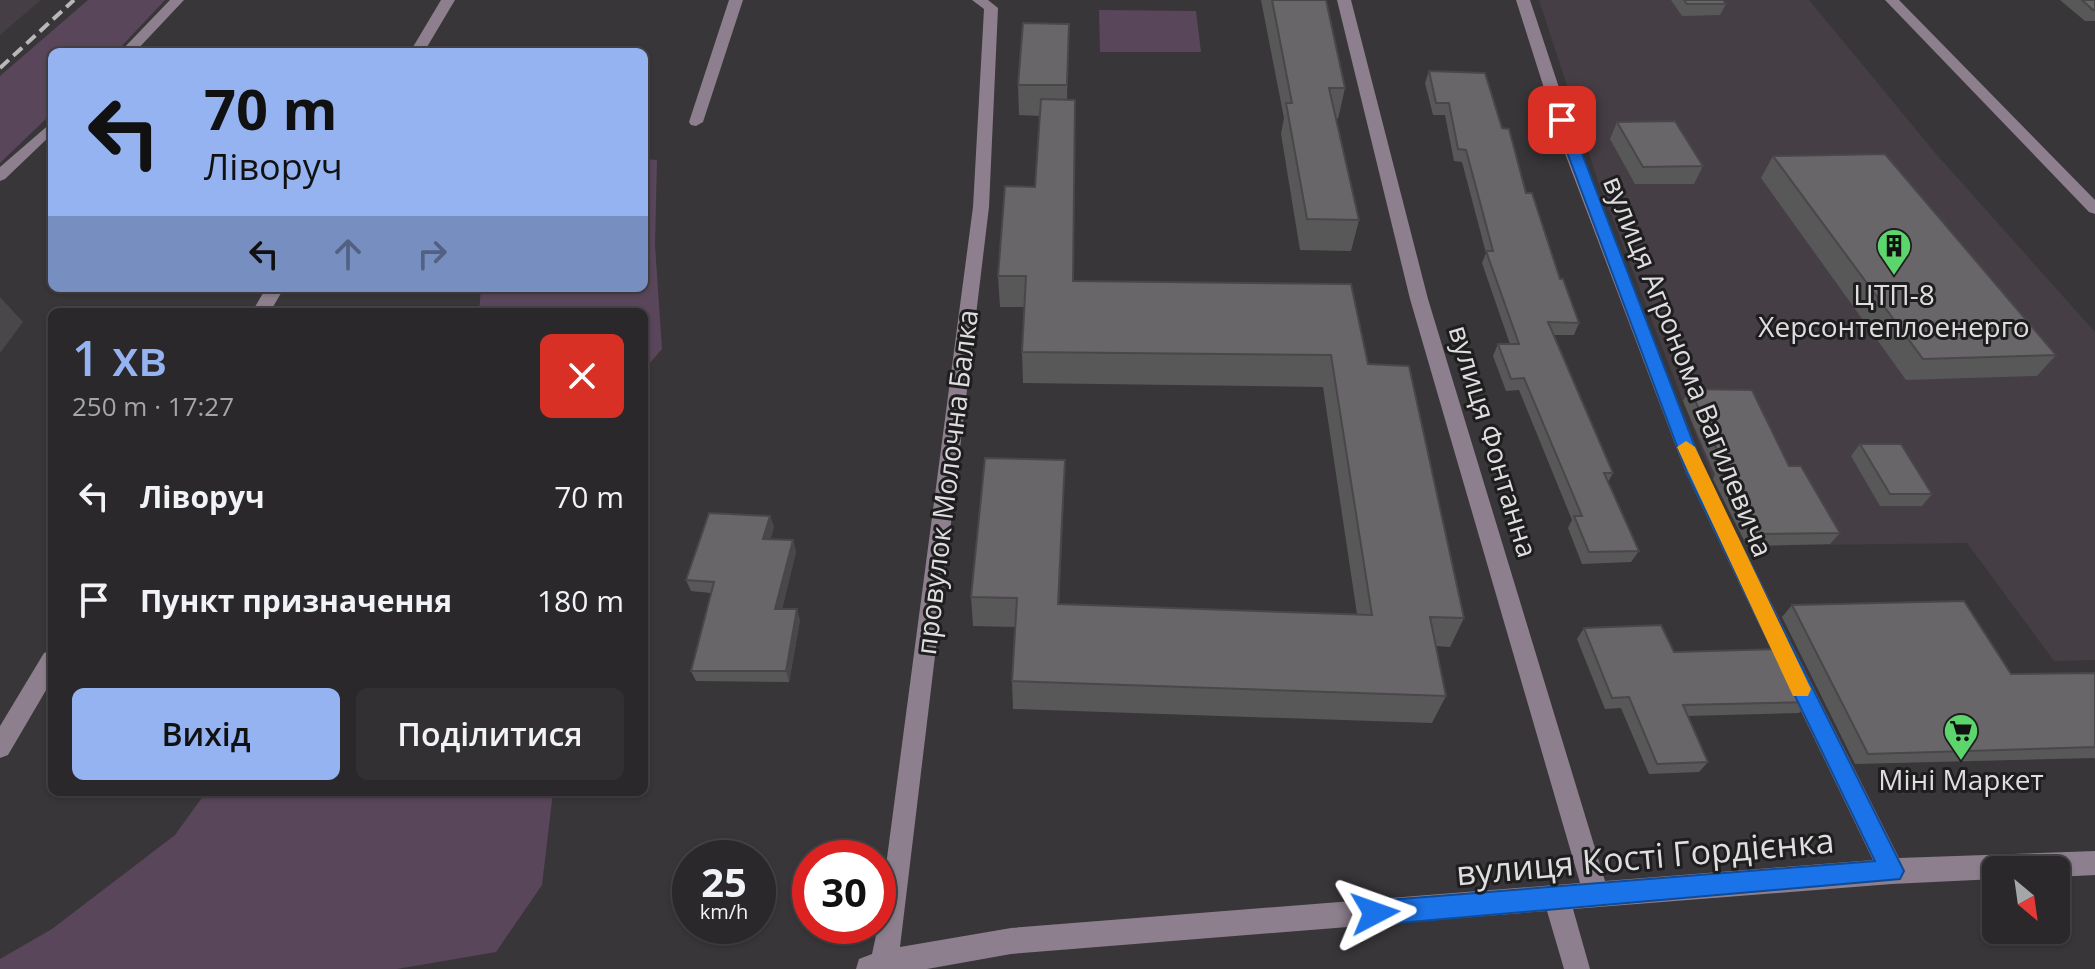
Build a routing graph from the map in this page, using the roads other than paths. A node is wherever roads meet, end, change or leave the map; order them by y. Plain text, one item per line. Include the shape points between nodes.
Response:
1 (177, 0) edge
2 (448, 0) edge
3 (736, 0) edge
4 (979, 0) edge
5 (1344, 0) edge
6 (1523, 0) edge
7 (1892, 0) edge
8 (131, 48) edge
9 (419, 48) edge
10 (696, 122) dead end
11 (48, 130) edge
12 (0, 176) edge
13 (2095, 209) edge
14 (48, 667) edge
15 (0, 747) edge
16 (2095, 863) edge
17 (1892, 871) junction
18 (1597, 896) junction
19 (1557, 900) junction
20 (880, 967) edge
21 (1577, 969) edge

1 - 8 street
2 - 9 street
3 - 10 street
4 - 20 street, провулок Молочна Балка via 991,8 981,207
5 - 18 street, вулиця Фонтанна via 1417,293
6 - 17 street, вулиця Агронома Вагилевича via 1572,151 1696,473
7 - 13 street
11 - 12 street
14 - 15 street
16 - 17 street, вулиця Кості Гордієнка
17 - 18 street, вулиця Кості Гордієнка
18 - 19 street, вулиця Кості Гордієнка
19 - 20 street, вулиця Кості Гордієнка via 1011,941
19 - 21 street

